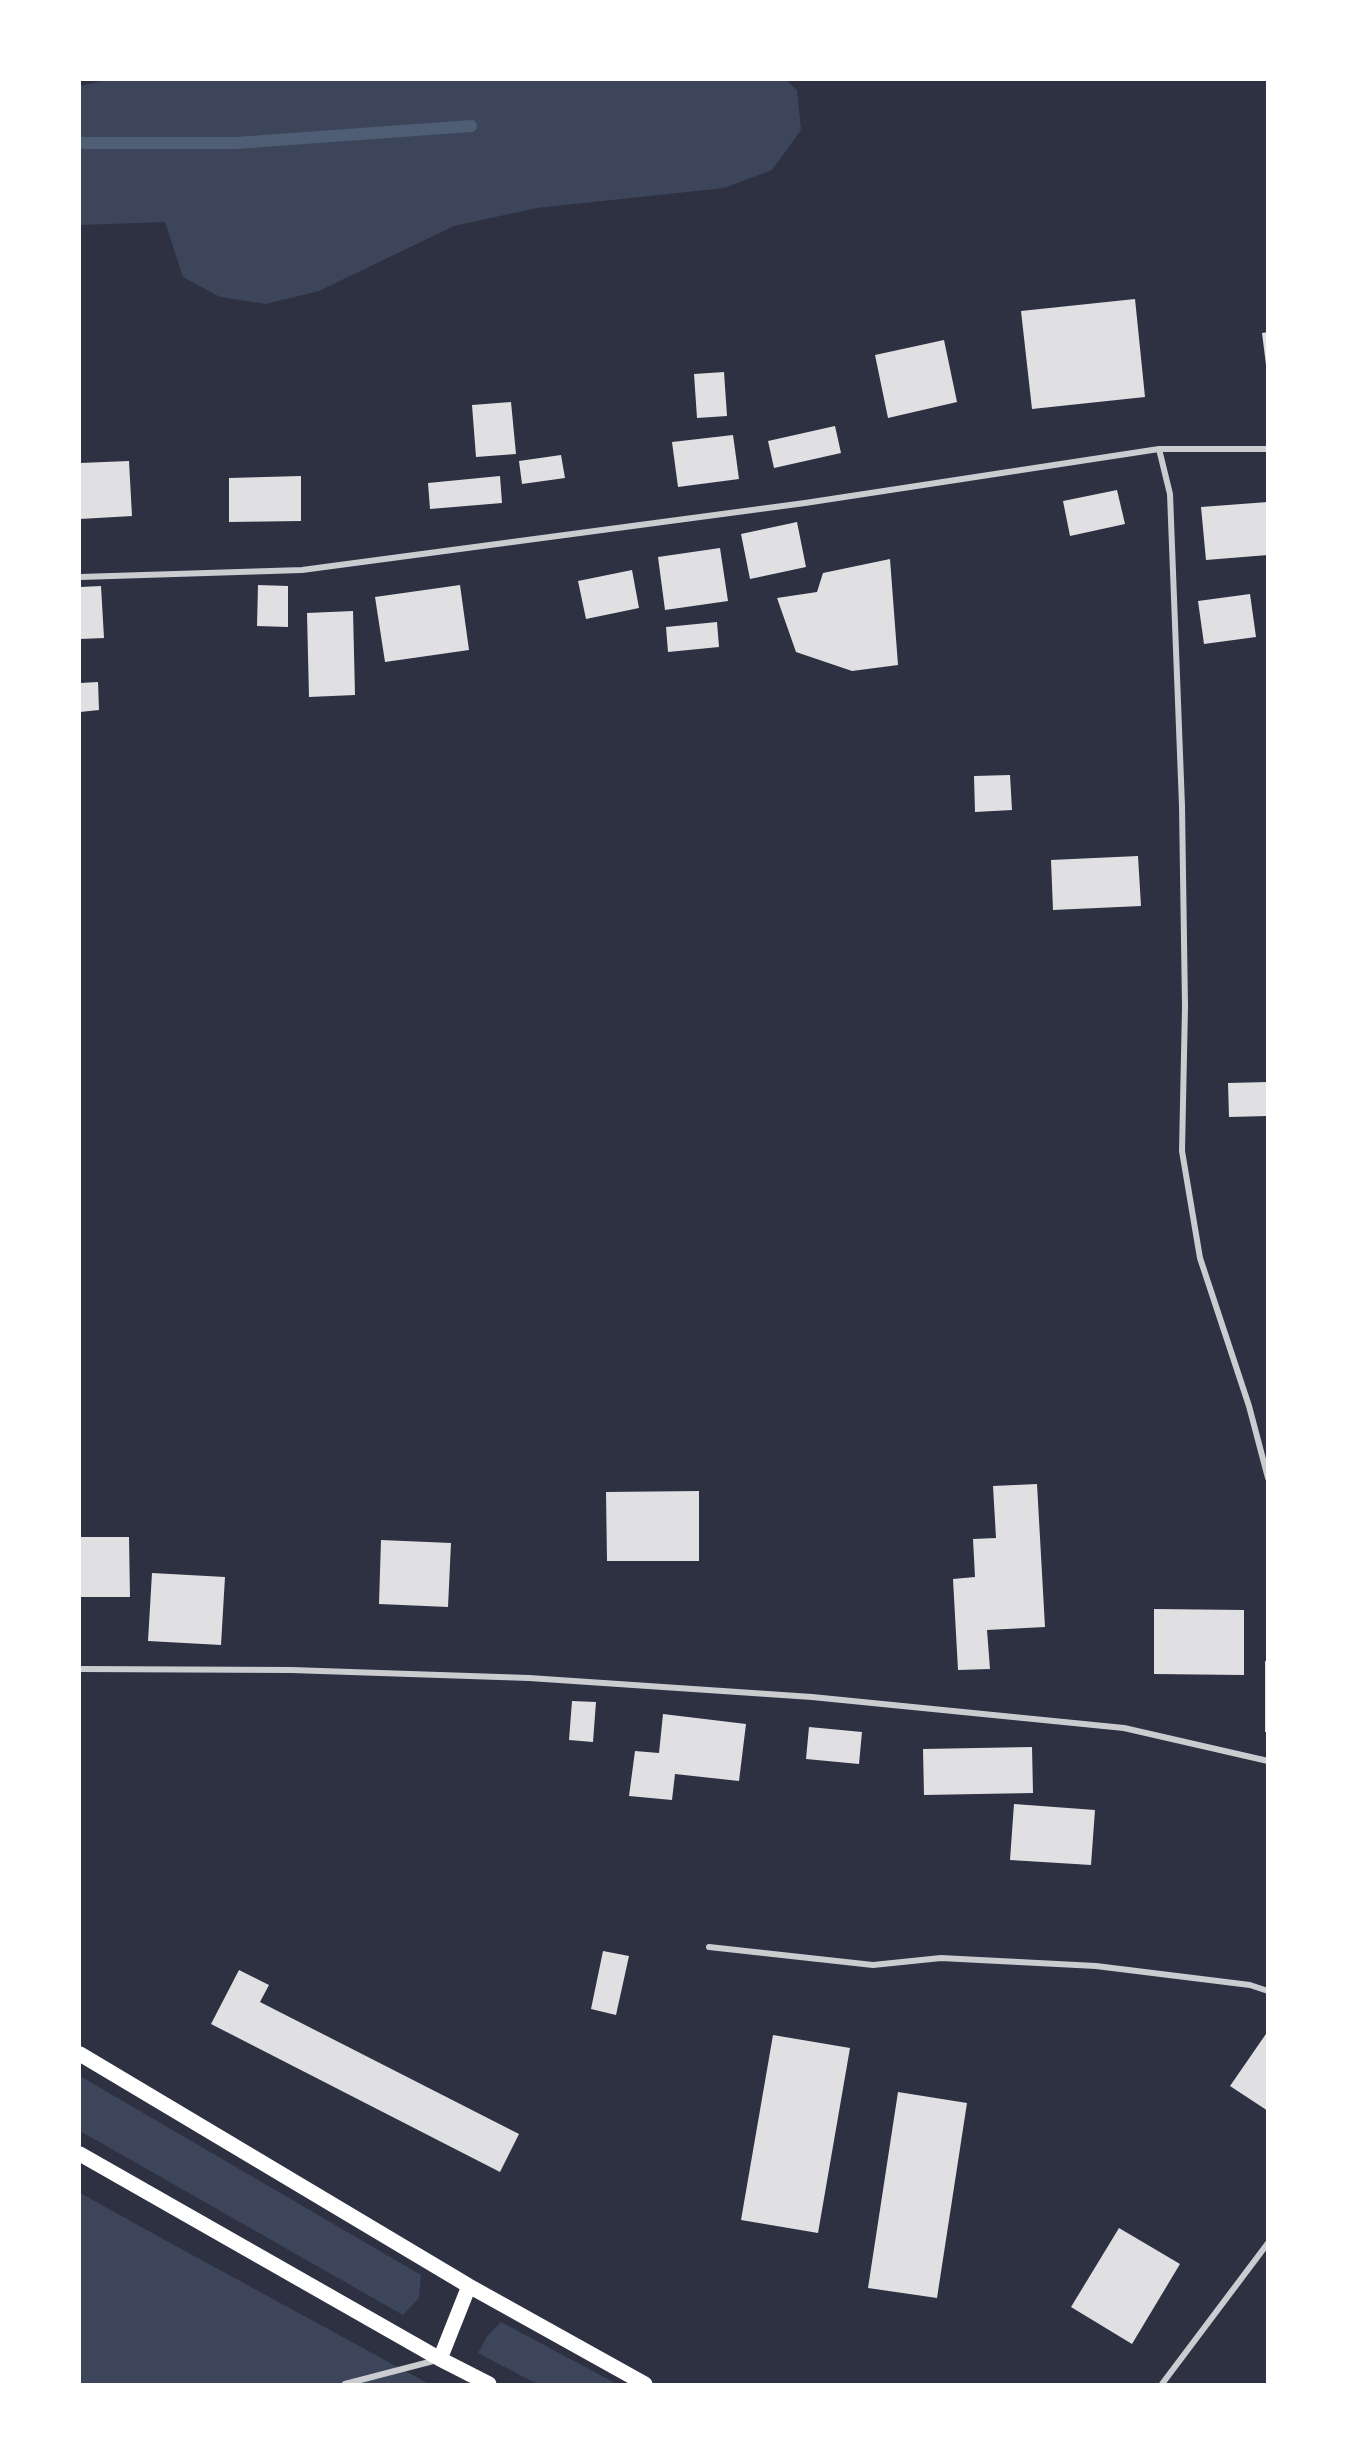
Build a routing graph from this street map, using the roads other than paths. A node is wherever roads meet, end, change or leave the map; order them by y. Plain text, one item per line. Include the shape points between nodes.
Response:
1 (1159, 449) junction
2 (1268, 449) edge
3 (80, 577) edge
4 (1268, 1478) edge
5 (80, 1670) edge
6 (1268, 1761) edge
7 (709, 1947) dead end
8 (1268, 1990) edge
9 (80, 2054) edge
10 (80, 2154) edge
11 (1268, 2243) edge
12 (469, 2286) junction
13 (440, 2359) junction
14 (345, 2385) edge
15 (489, 2385) edge
16 (645, 2385) edge
17 (1162, 2385) edge

1 - 2 street
1 - 3 street via 794,504 302,570
1 - 4 street via 1170,494 1182,807 1182,1151 1200,1258 1249,1406
5 - 6 street via 291,1670 517,1677 812,1697 1124,1728
7 - 8 street via 873,1965 941,1958 1096,1966
9 - 12 main road
10 - 13 main road
11 - 17 street
12 - 13 main road
12 - 16 main road
13 - 14 street
13 - 15 main road

